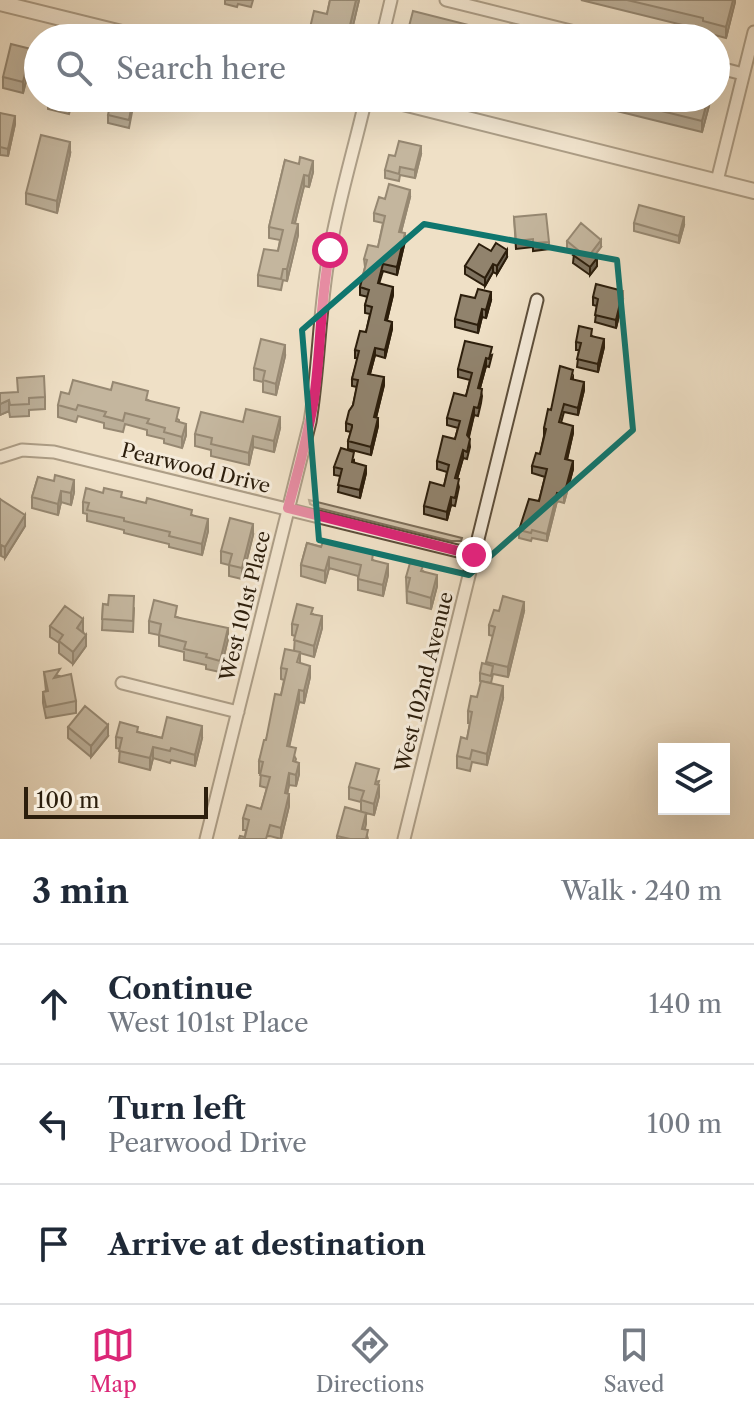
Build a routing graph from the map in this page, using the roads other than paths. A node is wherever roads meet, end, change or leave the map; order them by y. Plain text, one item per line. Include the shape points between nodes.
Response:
1 (391, 0) edge
2 (446, 0) edge
3 (0, 3) edge
4 (85, 24) edge
5 (385, 24) edge
6 (543, 24) edge
7 (754, 32) edge
8 (730, 71) edge
9 (743, 74) junction
10 (363, 112) edge
11 (439, 112) edge
12 (717, 181) junction
13 (754, 191) edge
14 (537, 300) dead end
15 (1, 456) edge
16 (288, 508) junction
17 (474, 555) junction
18 (122, 683) dead end
19 (238, 712) junction
20 (206, 839) edge
21 (404, 839) edge

1 - 5 street
2 - 6 street
3 - 4 street
7 - 9 street
8 - 9 street
9 - 12 street
10 - 16 street, West 101st Place via 332,235 314,399
11 - 12 street
12 - 13 street
14 - 17 street, West 102nd Avenue
15 - 16 street, Pearwood Drive via 44,450
16 - 17 street, Pearwood Drive
16 - 19 street, West 101st Place
17 - 21 street, West 102nd Avenue
18 - 19 street
19 - 20 street, West 101st Place

